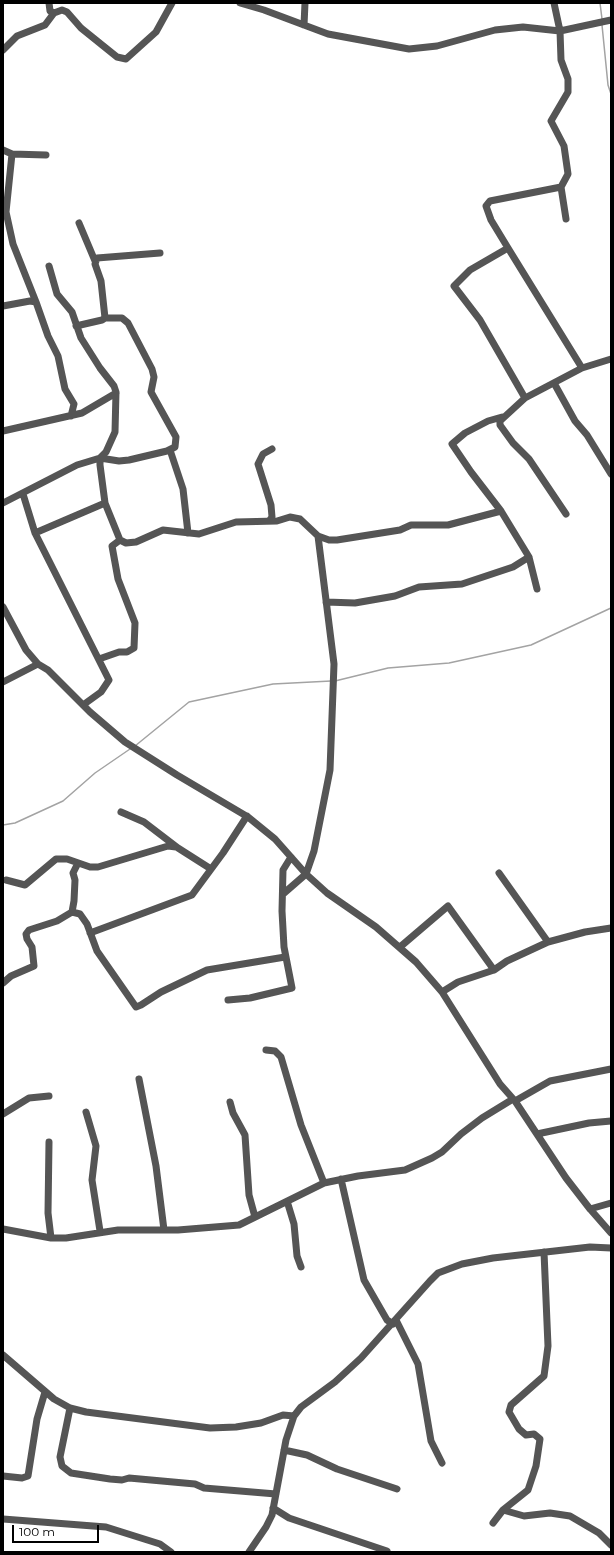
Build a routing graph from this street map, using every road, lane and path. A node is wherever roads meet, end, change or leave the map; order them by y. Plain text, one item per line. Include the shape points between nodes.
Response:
1 (49, 3) edge
2 (172, 3) edge
3 (240, 3) edge
4 (305, 3) edge
5 (554, 3) edge
6 (54, 13) junction
7 (609, 21) edge
8 (304, 25) junction
9 (560, 31) junction
10 (3, 50) edge
11 (3, 150) edge
12 (12, 154) junction
13 (46, 155) dead end
14 (561, 187) junction
15 (566, 219) dead end
16 (79, 223) dead end
17 (508, 248) junction
18 (160, 253) dead end
19 (95, 261) junction
20 (49, 266) dead end
21 (36, 302) junction
22 (3, 306) edge
23 (105, 318) junction
24 (76, 326) junction
25 (611, 359) edge
26 (582, 368) junction
27 (554, 383) junction
28 (116, 393) junction
29 (525, 398) junction
30 (71, 416) junction
31 (503, 417) junction
32 (3, 431) edge
33 (272, 449) dead end
34 (170, 450) junction
35 (100, 458) junction
36 (611, 474) edge
37 (23, 494) junction
38 (3, 503) edge
39 (105, 503) junction
40 (502, 511) junction
41 (566, 514) dead end
42 (268, 521) junction
43 (35, 533) junction
44 (188, 533) junction
45 (318, 536) junction
46 (120, 540) junction
47 (529, 558) junction
48 (537, 589) dead end
49 (326, 602) junction
50 (3, 607) edge
51 (99, 659) junction
52 (38, 664) junction
53 (3, 682) edge
54 (83, 706) junction
55 (121, 812) dead end
56 (246, 816) junction
57 (176, 847) junction
58 (291, 857) junction
59 (78, 863) junction
60 (211, 869) junction
61 (499, 873) dead end
62 (306, 874) junction
63 (6, 880) dead end
64 (283, 894) junction
65 (72, 912) junction
66 (611, 928) edge
67 (90, 933) junction
68 (548, 942) junction
69 (400, 947) junction
70 (285, 957) junction
71 (494, 970) junction
72 (3, 983) edge
73 (442, 992) junction
74 (228, 1000) dead end
75 (266, 1050) dead end
76 (611, 1069) edge
77 (139, 1079) dead end
78 (49, 1096) dead end
79 (514, 1100) junction
80 (230, 1102) dead end
81 (86, 1112) dead end
82 (3, 1114) edge
83 (611, 1121) edge
84 (537, 1134) junction
85 (49, 1142) dead end
86 (341, 1179) junction
87 (324, 1183) junction
88 (286, 1201) junction
89 (611, 1203) edge
90 (590, 1209) junction
91 (255, 1217) junction
92 (3, 1229) edge
93 (164, 1230) junction
94 (100, 1231) junction
95 (611, 1233) edge
96 (51, 1238) junction
97 (611, 1248) edge
98 (544, 1252) junction
99 (301, 1267) dead end
100 (394, 1322) junction
101 (3, 1355) edge
102 (46, 1392) junction
103 (70, 1408) junction
104 (294, 1416) junction
105 (284, 1450) junction
106 (442, 1463) dead end
107 (3, 1476) edge
108 (397, 1489) dead end
109 (276, 1494) junction
110 (273, 1508) junction
111 (503, 1510) junction
112 (3, 1519) edge
113 (493, 1523) dead end
114 (611, 1545) edge
115 (387, 1551) dead end
116 (171, 1552) edge
117 (249, 1552) edge

1 - 6 street via 50,11
2 - 6 street via 156,32 126,59 117,57 81,28 67,12 62,10
3 - 8 street
4 - 8 street
5 - 9 street
6 - 10 street via 45,25 17,36
7 - 9 street
8 - 9 street via 328,34 409,49 437,46 495,30 523,27
9 - 14 street via 568,92 551,121 564,146 568,174
11 - 12 street
12 - 13 street
12 - 21 street via 6,212 14,244
14 - 15 street
14 - 17 street via 490,201 486,206 491,220
16 - 19 street
17 - 26 street
17 - 29 street via 470,270 454,286 480,320
18 - 19 street via 100,257
19 - 23 street via 101,281
20 - 24 street via 57,294 72,312
21 - 22 street
21 - 30 street via 74,404
23 - 24 street
23 - 34 street via 118,317 125,320 145,354 154,374 150,392 176,437 175,447
24 - 28 street
25 - 26 street
26 - 27 street
27 - 29 street
27 - 36 street via 574,421 587,435
28 - 30 street via 82,413
28 - 35 street via 115,432 106,452
29 - 31 street
30 - 32 street
31 - 40 street via 482,424 452,444
31 - 41 street via 500,425 529,459
33 - 42 street via 263,454 258,464 271,505 272,517
34 - 35 street via 129,460
34 - 44 street via 183,489
35 - 37 street via 77,465
35 - 39 street
37 - 38 street
37 - 43 street
39 - 43 street
39 - 46 street
40 - 45 street via 448,525 412,525 400,530 337,540
40 - 47 street
42 - 44 street via 236,522 204,533
42 - 45 street via 295,517
43 - 51 street via 82,630
44 - 46 street via 163,530 136,542 126,543
45 - 49 street
46 - 51 street via 112,546 118,578 135,623 134,648
47 - 48 street
47 - 49 street via 513,567 462,584 419,587 394,596 355,603
49 - 62 street via 334,664 330,770 314,851
50 - 52 street via 26,650
51 - 54 street via 109,680 101,692
52 - 53 street
52 - 54 street via 48,670
54 - 56 street via 125,742
55 - 57 street via 144,822
56 - 58 street via 275,839
56 - 60 street
57 - 59 street via 162,847 98,867
57 - 60 street
58 - 62 street
58 - 64 street via 283,870
59 - 63 street via 56,859 25,885
59 - 65 street via 73,873 75,880
60 - 67 street via 187,898
61 - 68 street
62 - 64 street
62 - 69 street via 337,901
64 - 70 street
65 - 67 street via 80,914
65 - 72 street via 57,921 29,930 26,934 32,947 34,966
66 - 68 street
67 - 70 street via 97,951 136,1007 207,970
68 - 71 street via 507,961
69 - 71 street via 448,906
69 - 73 street
70 - 74 street via 292,988 250,998
71 - 73 street via 458,982
73 - 79 street via 500,1084
75 - 87 street via 275,1051 281,1057 301,1125
76 - 79 street via 550,1081
77 - 93 street via 156,1166
78 - 82 street via 29,1098
79 - 84 street
79 - 86 street via 482,1118 432,1158 405,1170
80 - 91 street via 245,1135 249,1195
81 - 94 street via 96,1146 92,1180
83 - 84 street
84 - 90 street
85 - 96 street via 48,1213
86 - 87 street
86 - 100 street via 364,1280 387,1320
87 - 88 street
88 - 91 street
88 - 99 street via 294,1224 297,1256
89 - 90 street
90 - 95 street
91 - 93 street via 240,1225
92 - 96 street
93 - 94 street
94 - 96 street via 66,1238
97 - 98 street via 590,1247
98 - 100 street via 462,1264 438,1273
98 - 111 street via 548,1346 544,1376 511,1405 509,1412 519,1429 526,1434 534,1434 540,1440 536,1466 528,1490
100 - 104 street via 349,1370 301,1407
100 - 106 street via 418,1364 431,1441
101 - 102 street
102 - 103 street
102 - 107 street via 36,1419 28,1476
103 - 104 street via 114,1417 210,1428 236,1427 261,1423 283,1415
103 - 109 street via 60,1457 62,1466 71,1473 104,1479 129,1478
104 - 105 street
105 - 108 street
105 - 109 street
109 - 110 street
110 - 115 street via 289,1518
110 - 117 street via 266,1527
111 - 113 street
111 - 114 street via 524,1516 550,1513 570,1516 600,1533
112 - 116 street via 106,1527 154,1542

